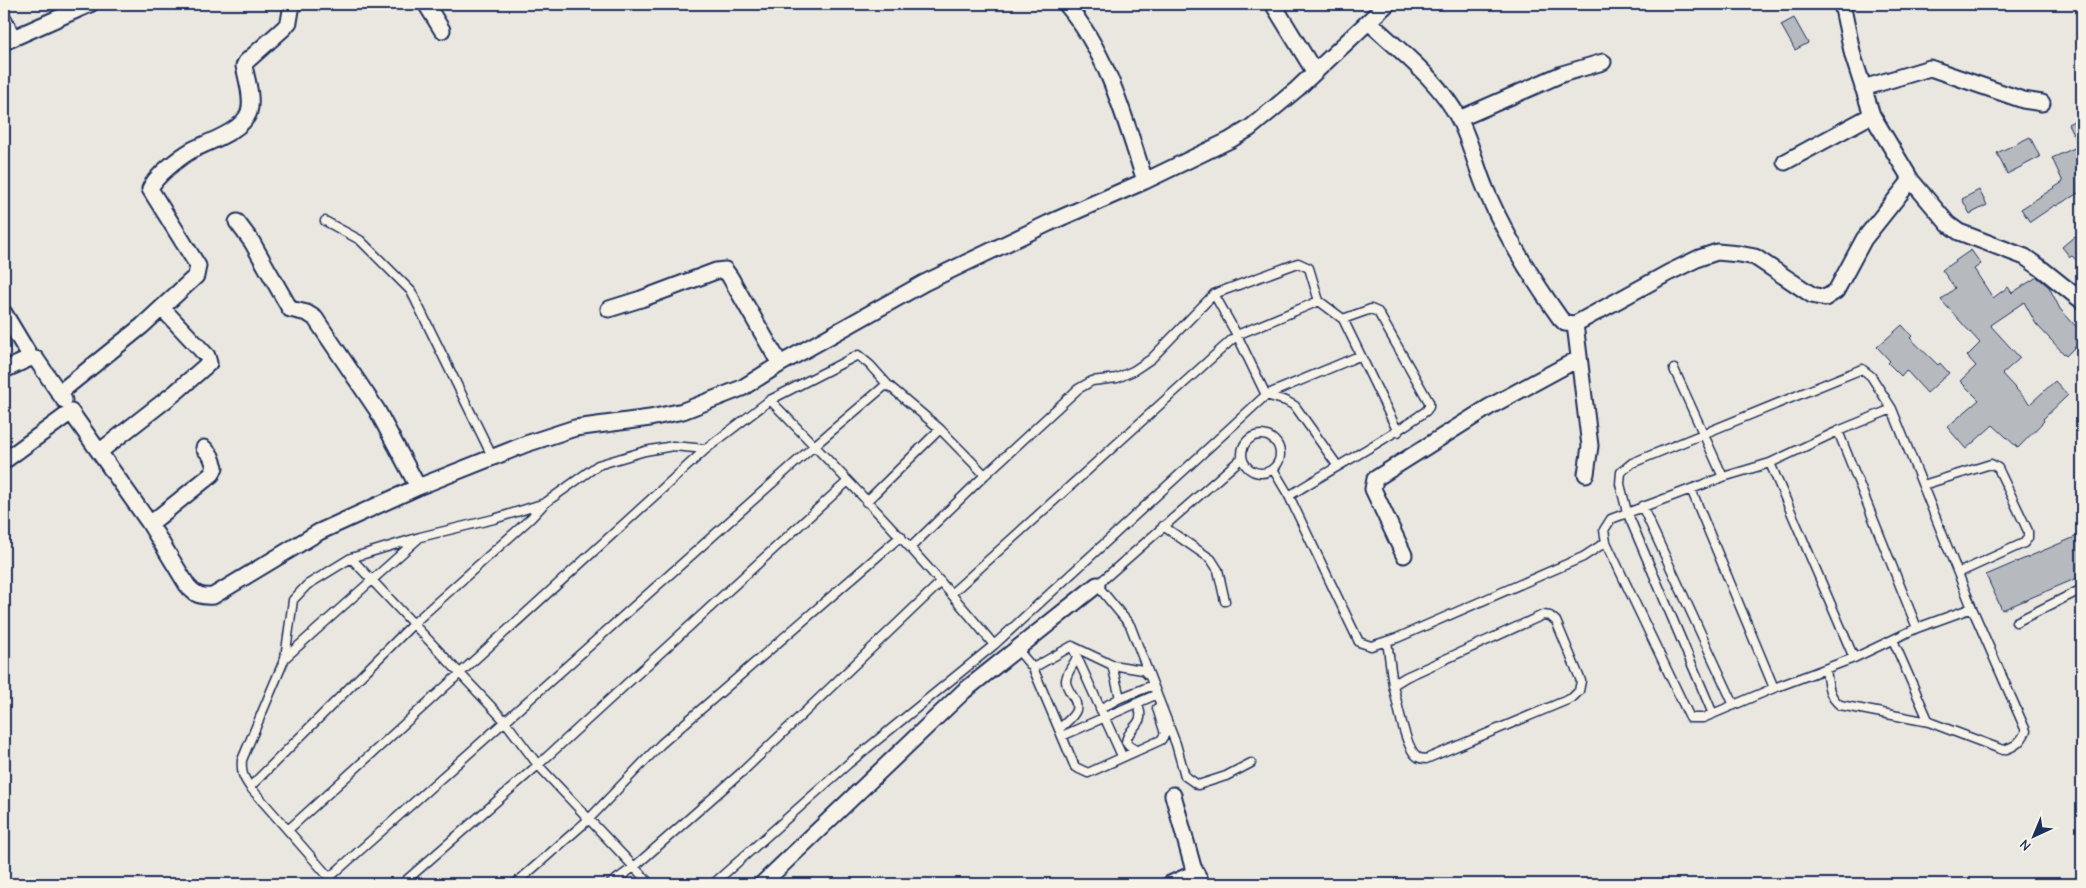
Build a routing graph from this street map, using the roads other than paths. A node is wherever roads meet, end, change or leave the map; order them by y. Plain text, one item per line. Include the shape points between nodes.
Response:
1 (90, 4) edge
2 (292, 4) edge
3 (426, 4) edge
4 (1066, 4) edge
5 (1273, 4) edge
6 (1387, 4) edge
7 (1842, 4) edge
8 (4, 20) edge
9 (1369, 22) junction
10 (442, 30) dead end
11 (8, 40) edge
12 (1603, 62) dead end
13 (1314, 71) junction
14 (1863, 88) junction
15 (2042, 103) dead end
16 (1872, 115) junction
17 (1459, 119) junction
18 (1786, 162) dead end
19 (1911, 180) junction
20 (1144, 181) junction
21 (325, 221) dead end
22 (237, 222) dead end
23 (1214, 294) junction
24 (1319, 301) junction
25 (2082, 301) edge
26 (162, 308) junction
27 (609, 308) dead end
28 (4, 313) edge
29 (1342, 319) junction
30 (1575, 324) junction
31 (1238, 335) junction
32 (1359, 356) junction
33 (31, 358) junction
34 (1578, 359) junction
35 (780, 364) junction
36 (1674, 369) dead end
37 (4, 370) edge
38 (888, 384) junction
39 (59, 393) junction
40 (1266, 395) junction
41 (770, 400) junction
42 (1892, 409) junction
43 (72, 412) junction
44 (940, 429) junction
45 (1838, 431) junction
46 (1398, 432) junction
47 (1704, 434) junction
48 (814, 446) junction
49 (204, 448) dead end
50 (706, 449) junction
51 (100, 452) junction
52 (492, 458) junction
53 (1242, 458) junction
54 (4, 461) edge
55 (1770, 463) junction
56 (1337, 465) junction
57 (1273, 468) junction
58 (1586, 474) dead end
59 (985, 475) junction
60 (1722, 477) junction
61 (847, 482) junction
62 (1923, 485) junction
63 (418, 487) junction
64 (1690, 489) junction
65 (1289, 496) junction
66 (866, 502) junction
67 (545, 503) junction
68 (1642, 506) junction
69 (1627, 512) junction
70 (150, 524) junction
71 (1164, 526) junction
72 (901, 536) junction
73 (420, 538) junction
74 (1606, 542) junction
75 (911, 547) junction
76 (1404, 556) dead end
77 (352, 558) junction
78 (1958, 573) junction
79 (373, 580) junction
80 (941, 582) junction
81 (1097, 585) junction
82 (2082, 589) edge
83 (952, 593) junction
84 (1225, 601) dead end
85 (1972, 608) junction
86 (2016, 622) dead end
87 (414, 623) junction
88 (1917, 628) junction
89 (1893, 640) junction
90 (1387, 641) junction
91 (994, 645) junction
92 (1072, 646) junction
93 (1017, 649) junction
94 (285, 658) junction
95 (1077, 658) junction
96 (1854, 658) junction
97 (1112, 665) junction
98 (1033, 668) junction
99 (1826, 669) junction
100 (458, 673) junction
101 (1393, 685) junction
102 (1151, 686) junction
103 (1774, 688) junction
104 (1153, 696) junction
105 (1120, 698) junction
106 (1137, 703) junction
107 (1734, 705) junction
108 (1100, 709) junction
109 (1713, 714) junction
110 (1103, 718) junction
111 (504, 720) junction
112 (1929, 722) junction
113 (1061, 732) junction
114 (1136, 750) junction
115 (1122, 756) junction
116 (1251, 763) dead end
117 (538, 765) junction
118 (250, 787) junction
119 (1173, 795) dead end
120 (588, 820) junction
121 (288, 830) junction
122 (634, 867) junction
123 (330, 877) junction
124 (1199, 879) edge
125 (335, 884) edge
126 (402, 884) edge
127 (515, 884) edge
128 (610, 884) edge
129 (650, 884) edge
130 (713, 884) edge
131 (762, 884) edge
132 (1170, 884) edge

1 - 11 street
2 - 26 street via 289,22 244,66 250,105 243,122 213,142 191,151 154,180 150,189 198,266 196,276
3 - 10 street
4 - 20 street via 1079,19 1105,66
5 - 13 street
6 - 9 street
7 - 14 street
8 - 11 street
9 - 13 street
9 - 17 street via 1434,83
12 - 17 street via 1562,74
13 - 20 street via 1250,128
14 - 15 street via 1930,68 2023,100
14 - 16 street
16 - 18 street
16 - 19 street
17 - 30 street via 1488,197 1529,275 1560,318 1565,323
19 - 25 street via 1948,224 1959,232 2025,257
19 - 30 street via 1864,239 1836,291 1825,298 1812,295 1755,258 1717,252 1699,258
20 - 35 street via 924,283
21 - 52 lane via 360,240 411,290
22 - 63 street via 290,309 315,318 378,410
23 - 24 lane via 1298,263 1309,268
23 - 31 lane
23 - 59 lane via 1151,359 1117,378 1092,381 1078,390
24 - 29 lane
24 - 31 lane
26 - 39 street
26 - 51 street via 208,356 208,363
27 - 35 street via 725,270
28 - 33 street
29 - 32 lane
29 - 46 lane via 1371,309 1378,312 1428,402 1426,411
30 - 34 street
31 - 40 lane
31 - 83 lane
32 - 40 lane
32 - 46 lane
33 - 37 street
33 - 39 street via 36,358
34 - 58 street via 1590,446
34 - 76 street via 1489,407 1375,479 1373,489
35 - 52 street via 742,388 683,411 575,428
36 - 47 lane
38 - 41 lane via 858,355
38 - 44 lane
38 - 48 lane
39 - 43 street
40 - 56 lane via 1295,406
40 - 91 lane
41 - 48 lane
41 - 50 lane
42 - 45 lane
42 - 47 lane via 1871,376 1862,369
42 - 62 lane
43 - 51 street
43 - 54 street
44 - 59 lane
44 - 66 lane
45 - 55 lane
45 - 88 lane
46 - 56 lane
47 - 60 lane
47 - 69 lane via 1625,467 1620,484
48 - 61 lane
48 - 111 lane
49 - 70 street via 215,467 212,474
50 - 67 lane via 673,446 598,465
50 - 100 lane
51 - 70 street
52 - 63 street
53 - 57 lane via 1255,472 1267,472
53 - 57 lane via 1246,442 1256,436 1267,436 1279,448 1279,459
53 - 71 lane
55 - 60 lane
55 - 96 lane
56 - 65 lane
57 - 65 lane
59 - 75 lane
60 - 64 lane
61 - 66 lane
61 - 117 lane
62 - 78 lane
62 - 78 lane via 1991,464 1998,468 2028,531 2024,543
63 - 70 street via 319,532 213,596 202,597 192,592
64 - 68 lane
64 - 103 lane
65 - 90 lane via 1359,642 1372,646
66 - 72 lane
67 - 73 lane
67 - 87 lane
68 - 69 lane
68 - 107 lane
69 - 74 lane via 1606,524
69 - 109 lane
71 - 81 lane
71 - 84 lane via 1211,559 1218,570
72 - 75 lane
72 - 120 lane via 661,744
73 - 77 lane
73 - 79 lane
74 - 90 lane via 1540,577
74 - 109 lane via 1690,718
75 - 80 lane
77 - 79 lane
77 - 94 lane via 307,585 294,600
78 - 85 lane
79 - 87 lane
79 - 94 lane
80 - 83 lane
80 - 122 lane via 742,772
81 - 93 street
81 - 116 lane via 1120,610 1134,633 1185,776 1198,785
82 - 86 lane
83 - 91 lane
85 - 88 lane
85 - 112 lane via 2026,731 2016,746 2003,750
87 - 100 lane
87 - 118 lane
88 - 89 lane
89 - 96 lane
89 - 112 lane
90 - 101 lane
91 - 130 lane via 848,764
92 - 95 lane
92 - 97 lane
92 - 98 lane
93 - 98 lane
93 - 131 street via 964,692
94 - 118 lane via 242,760 242,776
95 - 108 lane
95 - 113 lane via 1068,671 1066,681 1076,709
96 - 99 lane
97 - 102 lane via 1147,672
97 - 105 lane
98 - 113 lane
99 - 103 lane
99 - 112 lane via 1829,691 1840,704
100 - 111 lane
100 - 121 lane
101 - 101 lane via 1543,615 1556,621 1581,681 1572,698 1426,759 1417,757 1411,750
102 - 104 lane
102 - 105 lane
103 - 107 lane
104 - 106 lane
104 - 114 lane via 1164,738
105 - 108 lane
106 - 110 lane
106 - 114 lane via 1141,716 1126,742
107 - 109 lane
108 - 110 lane
110 - 113 lane
110 - 115 lane
111 - 117 lane
111 - 123 lane
113 - 115 lane via 1076,767 1082,771 1088,772
114 - 115 lane
117 - 120 lane
117 - 126 lane
118 - 121 lane
119 - 124 street
120 - 122 lane
120 - 127 lane
121 - 123 lane
122 - 128 lane
122 - 129 lane
123 - 125 lane
124 - 132 street

